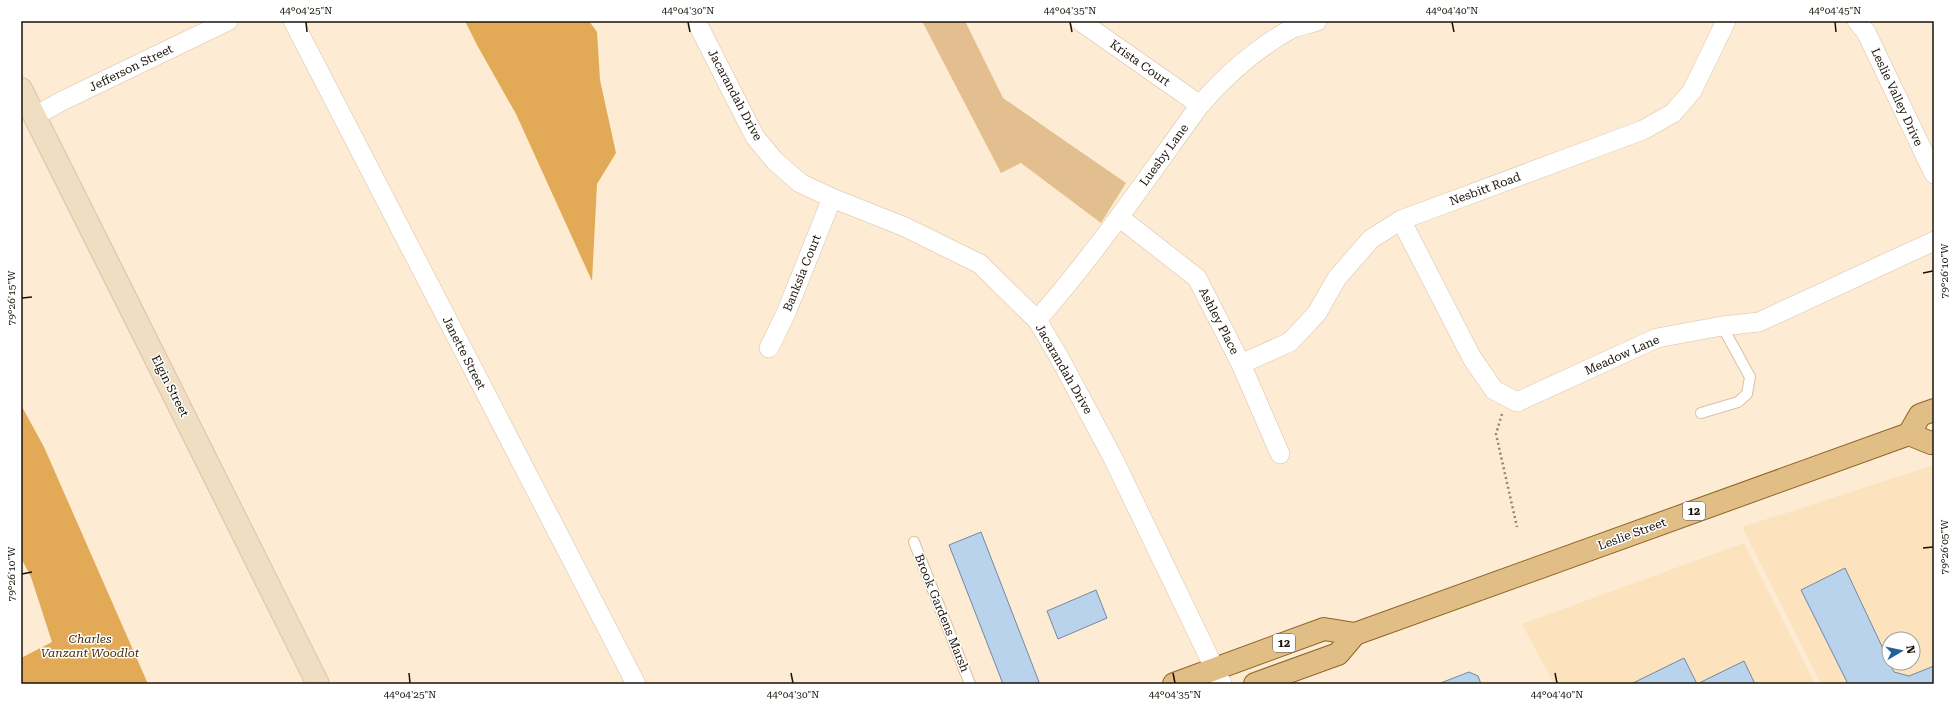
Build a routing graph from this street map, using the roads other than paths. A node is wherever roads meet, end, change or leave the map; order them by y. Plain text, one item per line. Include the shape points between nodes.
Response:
1 (228, 21) edge
2 (293, 21) edge
3 (696, 21) edge
4 (1080, 21) edge
5 (1317, 21) edge
6 (1726, 21) edge
7 (1857, 21) edge
8 (21, 88) edge
9 (1200, 105) junction
10 (35, 116) junction
11 (1934, 174) edge
12 (832, 198) junction
13 (1119, 217) junction
14 (1401, 220) junction
15 (1934, 241) edge
16 (1037, 320) junction
17 (1722, 326) junction
18 (769, 348) dead end
19 (1241, 364) junction
20 (1934, 410) edge
21 (1701, 413) dead end
22 (1909, 434) junction
23 (1934, 442) edge
24 (1280, 454) dead end
25 (914, 542) dead end
26 (1354, 634) junction
27 (1218, 676) edge
28 (318, 684) edge
29 (636, 684) edge
30 (970, 684) edge
31 (1174, 684) edge
32 (1255, 684) edge

1 - 10 street, Jefferson Street
2 - 29 street, Janette Street
3 - 12 street, Jacarandah Drive via 755,137 775,161 800,183
4 - 9 street, Krista Court
5 - 9 street, Luesby Lane via 1295,27 1252,53 1226,76
6 - 14 street, Nesbitt Road via 1692,91 1673,113 1643,130
7 - 11 street, Leslie Valley Drive via 1866,32
8 - 10 street, Elgin Street
9 - 13 street, Luesby Lane
10 - 28 street, Elgin Street
12 - 16 street, Jacarandah Drive via 905,227 980,264
12 - 18 street, Banksia Court via 786,313
13 - 16 street, Luesby Lane via 1061,295
13 - 19 street, Ashley Place via 1197,278
14 - 17 street, Meadow Lane via 1472,358 1494,390 1518,402 1657,338
14 - 19 street, Nesbitt Road via 1372,239 1337,278 1318,313 1290,342
15 - 17 street, Meadow Lane via 1759,322
16 - 27 street, Jacarandah Drive via 1113,458
17 - 21 lane via 1750,377 1747,394 1738,402
19 - 24 street, Ashley Place
20 - 22 main road via 1920,415
22 - 23 main road
22 - 26 main road, Leslie Street / 12
25 - 30 lane, Brook Gardens Marsh
26 - 27 main road, Leslie Street / 12 via 1324,629
26 - 32 main road, 12 via 1338,654
27 - 31 main road, Leslie Street / 12

